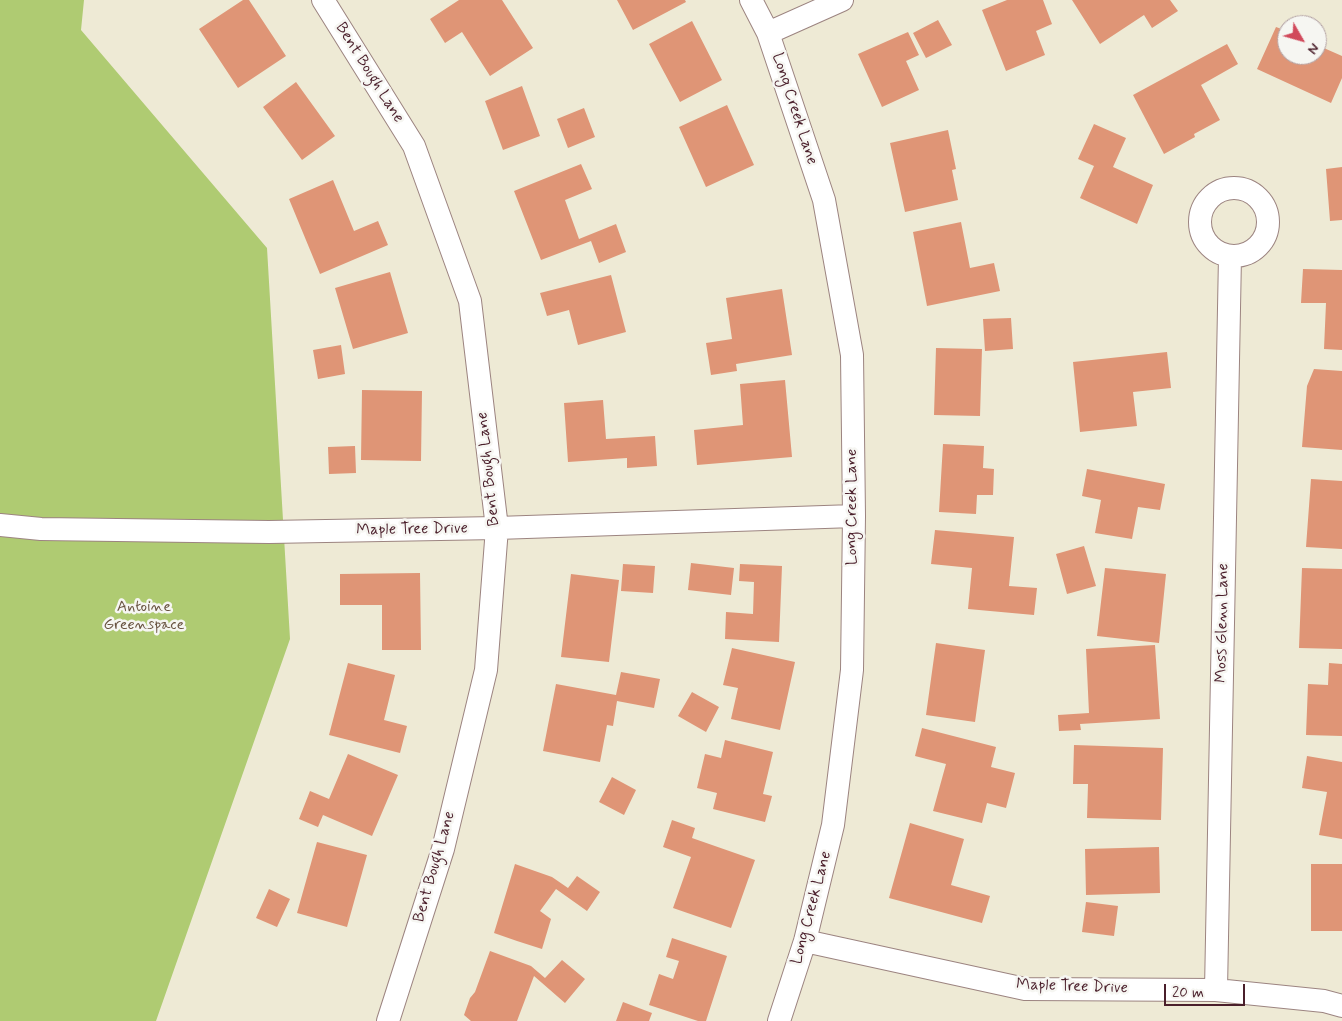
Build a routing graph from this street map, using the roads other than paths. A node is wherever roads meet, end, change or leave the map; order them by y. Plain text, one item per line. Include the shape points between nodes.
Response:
1 (323, 0) edge
2 (751, 0) edge
3 (842, 0) edge
4 (768, 33) junction
5 (1230, 256) dead end
6 (854, 516) junction
7 (0, 525) edge
8 (497, 528) junction
9 (805, 941) junction
10 (1216, 990) junction
11 (1342, 1006) edge
12 (388, 1021) edge
13 (779, 1021) edge

1 - 8 street, Bent Bough Lane via 414,146 470,301
2 - 4 street, Long Creek Lane
3 - 4 street
4 - 6 street, Long Creek Lane via 824,200 852,355
5 - 10 street, Moss Glenn Lane
6 - 8 street, Maple Tree Drive
6 - 9 street, Long Creek Lane via 850,680 832,825
7 - 8 street, Maple Tree Drive via 49,529 269,532
8 - 12 street, Bent Bough Lane via 486,670 443,848
9 - 10 street, Maple Tree Drive via 1024,989
9 - 13 street, Long Creek Lane
10 - 11 street, Maple Tree Drive via 1324,1001

